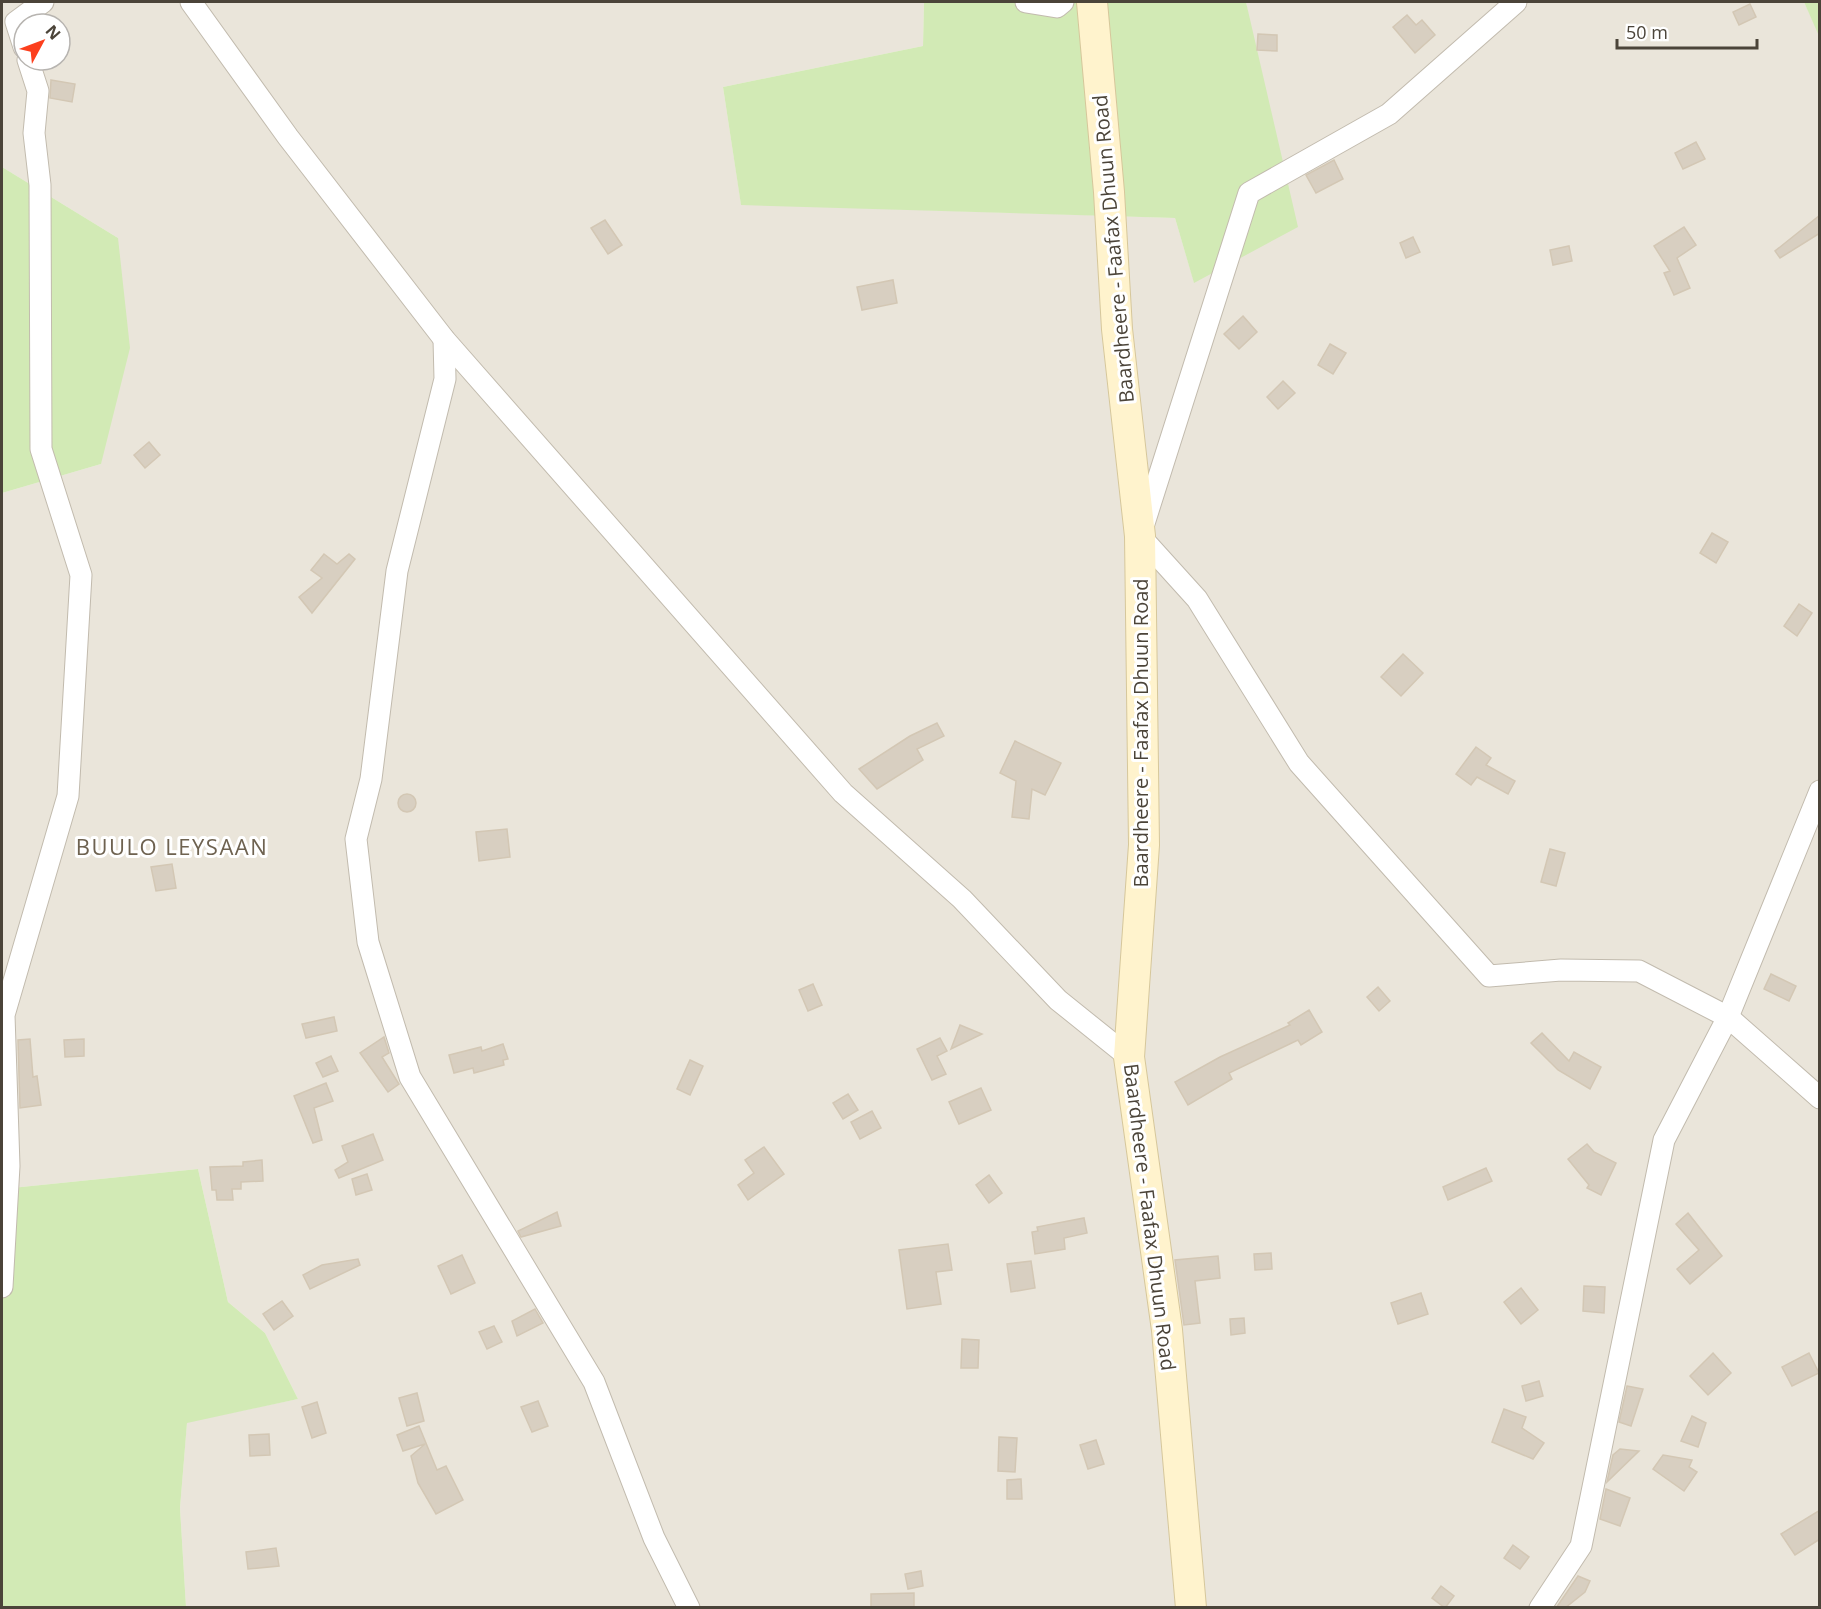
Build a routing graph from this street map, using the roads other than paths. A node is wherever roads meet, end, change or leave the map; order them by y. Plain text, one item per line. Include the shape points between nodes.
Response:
1 (43, 2) edge
2 (191, 2) edge
3 (1026, 2) edge
4 (1063, 2) edge
5 (1092, 2) edge
6 (1516, 2) edge
7 (30, 12) edge
8 (32, 72) edge
9 (444, 339) junction
10 (1140, 536) junction
11 (1820, 791) edge
12 (1728, 1017) junction
13 (1129, 1057) junction
14 (1820, 1098) edge
15 (2, 1287) edge
16 (689, 1608) edge
17 (1191, 1608) edge
18 (1540, 1608) edge

1 - 7 street
2 - 9 street via 288,137
3 - 4 street via 1057,7
5 - 10 main road, Baardheere - Faafax Dhuun Road via 1117,329
6 - 10 street via 1389,114 1249,193
8 - 15 street via 38,91 34,133 40,184 41,449 81,575 68,796 4,1015 9,1166
9 - 13 street via 843,793 962,899 1058,999
9 - 16 street via 445,379 397,571 371,779 356,839 368,942 410,1077 594,1382 654,1538
10 - 12 street via 1197,599 1299,763 1489,976 1561,970 1639,971
10 - 13 main road, Baardheere - Faafax Dhuun Road via 1144,845
11 - 12 street
12 - 14 street
12 - 18 street via 1664,1140 1581,1546
13 - 17 main road, Baardheere - Faafax Dhuun Road via 1167,1330

